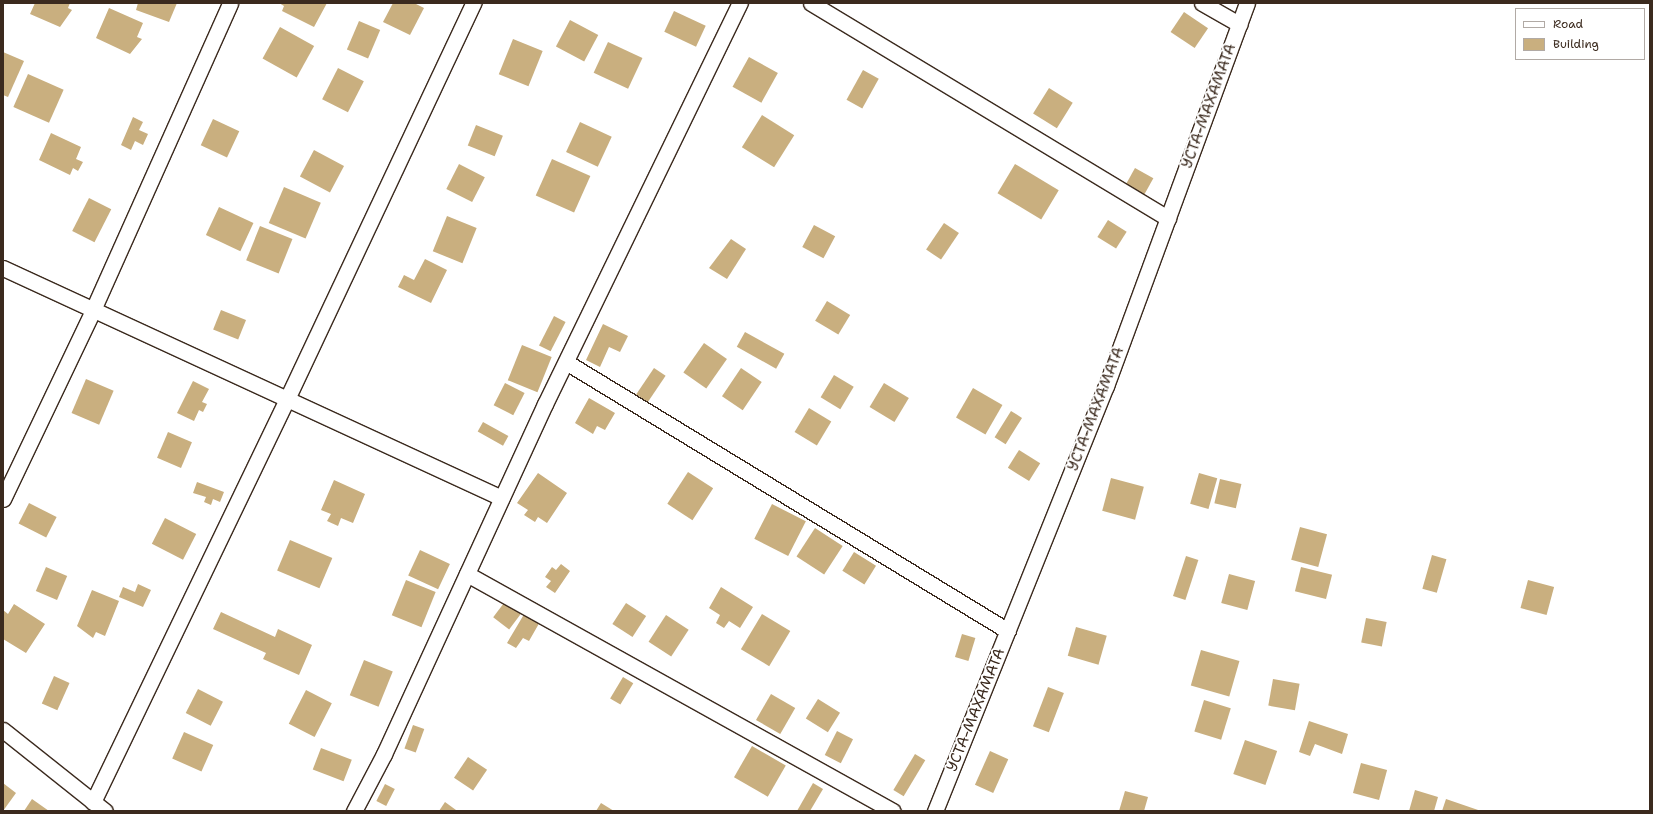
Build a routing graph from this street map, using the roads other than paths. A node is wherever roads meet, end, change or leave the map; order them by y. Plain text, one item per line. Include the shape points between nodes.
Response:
1 (230, 3) edge
2 (473, 3) edge
3 (740, 3) edge
4 (810, 3) edge
5 (1202, 3) edge
6 (1247, 3) edge
7 (1239, 24) junction
8 (1168, 218) junction
9 (3, 268) edge
10 (92, 312) junction
11 (566, 362) junction
12 (288, 399) junction
13 (502, 498) junction
14 (3, 499) edge
15 (467, 574) junction
16 (1008, 631) junction
17 (3, 730) edge
18 (93, 802) junction
19 (105, 811) edge
20 (354, 811) edge
21 (893, 811) edge
22 (934, 811) edge

1 - 10 street
2 - 12 street
3 - 11 street
4 - 8 street
5 - 7 street
6 - 7 street, УСТА-МАХАМАТА
7 - 8 street, УСТА-МАХАМАТА
8 - 16 street, УСТА-МАХАМАТА via 1106,386
9 - 10 street
10 - 12 street
10 - 14 street
11 - 13 street
11 - 16 street
12 - 13 street
12 - 18 street
13 - 15 street
15 - 20 street
15 - 21 street
16 - 22 street, УСТА-МАХАМАТА
17 - 18 street
18 - 19 street

